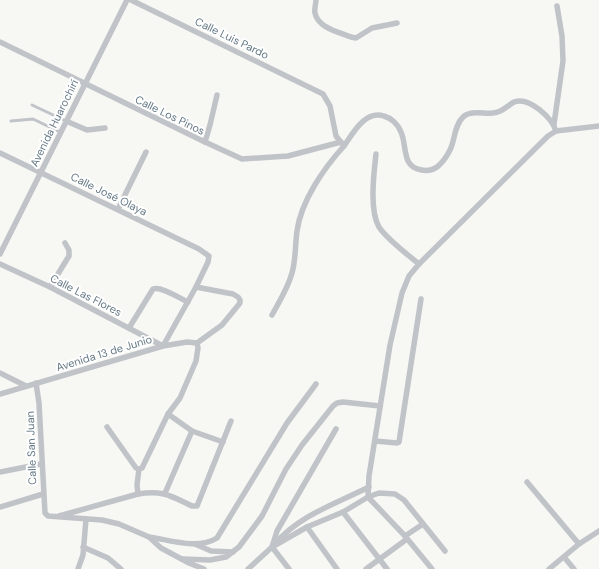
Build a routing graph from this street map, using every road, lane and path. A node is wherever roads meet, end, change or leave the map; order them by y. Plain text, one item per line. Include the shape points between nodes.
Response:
1 (126, 0) edge
2 (131, 0) edge
3 (316, 0) edge
4 (557, 6) dead end
5 (397, 23) dead end
6 (0, 42) edge
7 (84, 84) junction
8 (217, 95) dead end
9 (32, 105) dead end
10 (11, 121) dead end
11 (66, 121) junction
12 (554, 124) junction
13 (599, 126) edge
14 (105, 128) dead end
15 (556, 131) junction
16 (60, 132) junction
17 (205, 142) junction
18 (343, 144) junction
19 (146, 152) dead end
20 (0, 153) edge
21 (376, 154) dead end
22 (41, 172) junction
23 (118, 209) junction
24 (65, 243) dead end
25 (0, 254) edge
26 (209, 256) joint
27 (0, 264) edge
28 (420, 264) junction
29 (50, 287) junction
30 (196, 287) junction
31 (421, 299) dead end
32 (188, 302) junction
33 (272, 315) dead end
34 (130, 328) junction
35 (197, 343) junction
36 (163, 346) junction
37 (0, 374) edge
38 (36, 383) junction
39 (316, 384) dead end
40 (26, 386) junction
41 (0, 394) edge
42 (380, 406) junction
43 (168, 414) junction
44 (231, 421) dead end
45 (107, 427) dead end
46 (336, 429) dead end
47 (192, 431) junction
48 (375, 441) junction
49 (223, 442) junction
50 (41, 464) junction
51 (139, 469) junction
52 (0, 472) edge
53 (527, 482) dead end
54 (369, 487) junction
55 (165, 493) junction
56 (43, 494) junction
57 (138, 494) junction
58 (368, 497) junction
59 (0, 507) edge
60 (343, 512) junction
61 (55, 517) junction
62 (86, 519) junction
63 (423, 524) junction
64 (307, 527) junction
65 (599, 531) edge
66 (149, 537) junction
67 (406, 538) junction
68 (195, 544) junction
69 (579, 544) junction
70 (84, 547) junction
71 (272, 548) junction
72 (445, 551) dead end
73 (234, 552) junction
74 (564, 557) junction
75 (180, 558) junction
76 (380, 559) junction
77 (189, 566) edge
78 (78, 569) edge
79 (121, 569) edge
80 (204, 569) edge
81 (248, 569) edge
82 (289, 569) edge
83 (337, 569) edge
84 (366, 569) edge
85 (387, 569) edge
86 (432, 569) edge
87 (549, 569) edge
88 (574, 569) edge

1 - 7 street, Avenida Huarochirí
2 - 18 street, Calle Luis Pardo via 323,94 330,106 336,136
3 - 5 street via 314,12 318,21 351,37 356,38 372,28
4 - 12 street via 564,61
6 - 7 street, Calle Los Pinos
7 - 11 street, Avenida Huarochirí
7 - 17 street, Calle Los Pinos
8 - 17 street
9 - 11 lane
10 - 16 lane via 33,119
11 - 14 street via 87,130
11 - 16 street, Avenida Huarochirí
12 - 15 street
12 - 18 street via 540,110 518,101 494,113 473,113 464,116 455,132 451,150 444,160 435,168 422,171 408,162 400,130 391,118 380,114 368,116
13 - 15 street
15 - 28 street via 548,136
16 - 22 street, Avenida Huarochirí
17 - 18 street, Calle Los Pinos via 242,159 288,156
18 - 33 street via 317,181 304,207 297,230 292,274
19 - 23 street
20 - 22 street, Calle José Olaya
21 - 28 street via 373,198 376,221 384,232
22 - 23 street, Calle José Olaya
22 - 25 street, Avenida Huarochirí
23 - 26 street, Calle José Olaya
24 - 29 street via 69,256
26 - 30 street, Avenida 13 de Junio
27 - 29 street, Calle Las Flores
28 - 42 street via 409,276 402,293
29 - 34 street, Calle Las Flores
30 - 32 street, Avenida 13 de Junio
30 - 35 street via 232,294 240,300 222,325
31 - 48 street via 399,442
32 - 34 street via 155,288
32 - 36 street, Avenida 13 de Junio
34 - 36 street, Calle Las Flores
35 - 36 street
35 - 43 street via 196,361 180,398
36 - 38 street, Avenida 13 de Junio
37 - 40 street
38 - 40 street, Avenida 13 de Junio
38 - 50 street, Calle San Juan
39 - 68 street via 287,423 217,538 211,542
40 - 41 street, Avenida 13 de Junio
42 - 48 street
42 - 73 street via 343,402 334,406 302,445 286,469 262,516
43 - 47 street
43 - 51 street via 142,468
44 - 49 street
45 - 51 street
46 - 71 street via 277,531
47 - 49 street
47 - 55 street
48 - 54 street
49 - 55 street via 197,506
50 - 52 street
50 - 56 street, Calle San Juan
51 - 57 street
53 - 69 street
54 - 58 street
54 - 71 street via 300,520 280,537
55 - 57 street
56 - 59 street
56 - 61 street, Calle San Juan via 45,513
57 - 61 street
58 - 60 street
58 - 63 street via 379,493 395,494 404,500
58 - 67 street
60 - 64 street
60 - 76 street
61 - 62 street
62 - 66 street via 119,524
62 - 70 street
63 - 67 street
63 - 72 street
64 - 71 street
64 - 83 street
65 - 69 street
66 - 68 street
66 - 75 street via 161,548
67 - 76 street
67 - 86 street
68 - 73 street via 211,550
69 - 74 street
70 - 78 street
70 - 79 street via 108,558
71 - 81 street
71 - 82 street
73 - 75 street via 226,558 210,560
74 - 87 street
74 - 88 street
75 - 77 street
76 - 84 street
76 - 85 street
77 - 80 street

